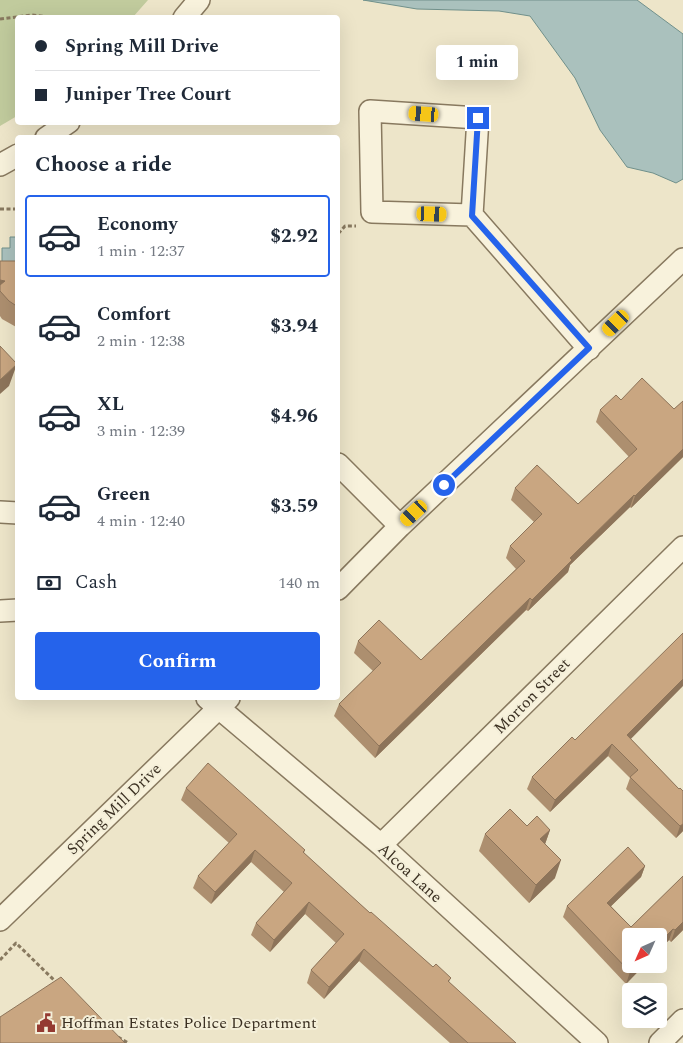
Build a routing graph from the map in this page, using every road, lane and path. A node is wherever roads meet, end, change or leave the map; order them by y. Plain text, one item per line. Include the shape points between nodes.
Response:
1 (199, 0) edge
2 (186, 15) edge
3 (15, 17) edge
4 (0, 19) edge
5 (65, 125) edge
6 (50, 135) edge
7 (15, 157) edge
8 (0, 165) edge
9 (0, 209) edge
10 (15, 209) edge
11 (472, 216) junction
12 (683, 259) edge
13 (589, 348) junction
14 (340, 466) edge
15 (0, 512) edge
16 (15, 513) edge
17 (400, 526) junction
18 (683, 547) edge
19 (340, 587) edge
20 (15, 610) edge
21 (0, 611) edge
22 (218, 701) edge
23 (381, 846) junction
24 (4, 908) edge
25 (0, 960) edge
26 (63, 988) edge
27 (683, 1020) edge
28 (112, 1033) edge
29 (128, 1043) edge
30 (597, 1043) edge
31 (660, 1043) edge

1 - 2 street
3 - 4 path
5 - 6 street
7 - 8 street
9 - 10 path
11 - 11 street via 478,118 370,111 372,212
11 - 13 street
12 - 13 street
13 - 17 street
14 - 17 street
15 - 16 street
17 - 19 street
18 - 23 street, Morton Street
20 - 21 street
22 - 23 street, Alcoa Lane
22 - 24 street, Spring Mill Drive
23 - 30 street, Alcoa Lane
25 - 26 path via 16,943
27 - 31 street
28 - 29 path

